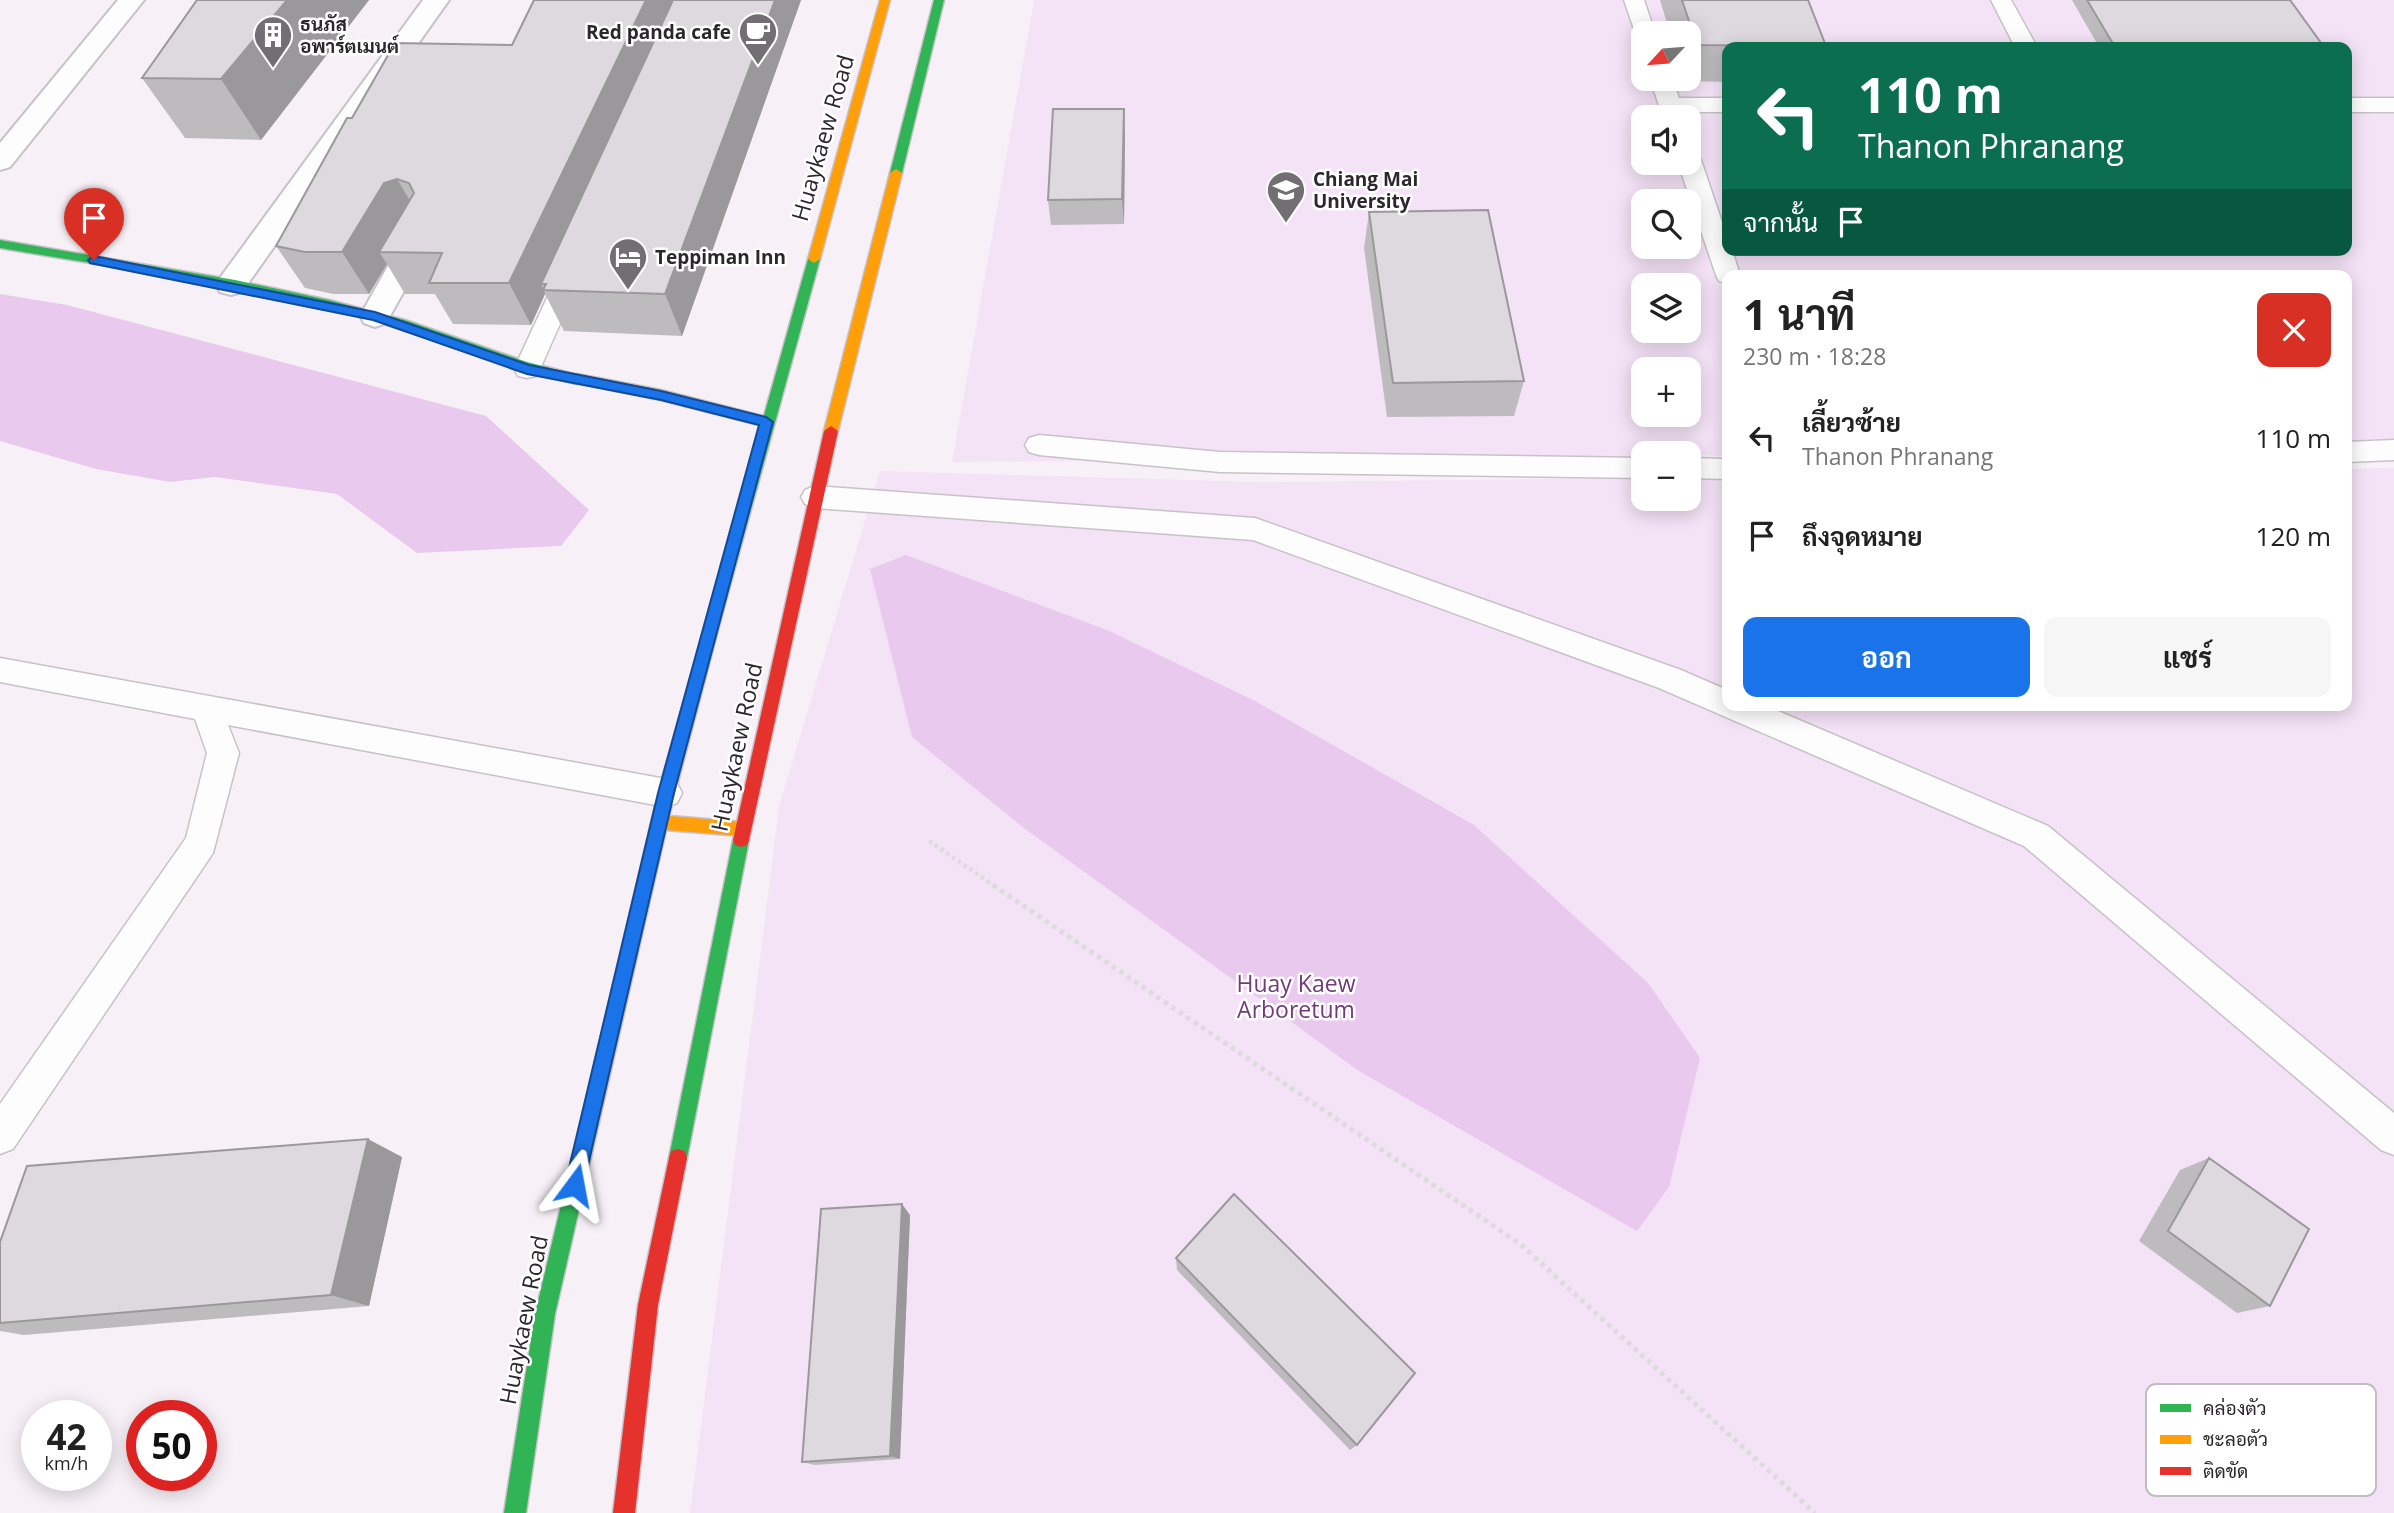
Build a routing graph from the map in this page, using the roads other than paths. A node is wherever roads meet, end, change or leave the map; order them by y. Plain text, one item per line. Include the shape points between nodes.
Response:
1 (131, 0) edge
2 (436, 0) edge
3 (885, 0) edge
4 (939, 0) edge
5 (1634, 0) edge
6 (2001, 0) edge
7 (1641, 21) edge
8 (2023, 42) edge
9 (2352, 105) edge
10 (2394, 105) edge
11 (1722, 106) edge
12 (1701, 108) edge
13 (0, 161) edge
14 (1694, 175) edge
15 (421, 234) edge
16 (0, 244) edge
17 (578, 255) edge
18 (1726, 270) edge
19 (231, 285) junction
20 (375, 316) junction
21 (527, 369) junction
22 (766, 422) junction
23 (1039, 446) dead end
24 (2394, 450) edge
25 (2352, 452) edge
26 (1631, 468) edge
27 (1701, 468) edge
28 (1722, 469) edge
29 (815, 497) junction
30 (0, 670) edge
31 (1722, 701) edge
32 (207, 709) junction
33 (1745, 711) edge
34 (662, 807) junction
35 (743, 829) junction
36 (0, 1136) edge
37 (2394, 1137) edge
38 (515, 1513) edge
39 (624, 1513) edge

1 - 13 street
2 - 19 street
3 - 22 main road, Huaykaew Road
4 - 29 main road, Huaykaew Road
5 - 7 lane
6 - 8 lane
9 - 10 lane
11 - 12 lane
14 - 18 lane
15 - 20 street
16 - 19 main road
17 - 21 lane
19 - 20 main road
20 - 21 main road
21 - 22 main road
22 - 34 main road, Huaykaew Road
23 - 26 lane via 1220,462
24 - 25 lane
27 - 28 lane
29 - 31 lane via 1255,529
29 - 35 main road, Huaykaew Road
30 - 32 lane
32 - 34 lane
32 - 36 lane via 223,753 201,843
33 - 37 lane via 2036,836
34 - 35 main road
34 - 38 main road, Huaykaew Road via 545,1314
35 - 39 main road, Huaykaew Road via 648,1305

